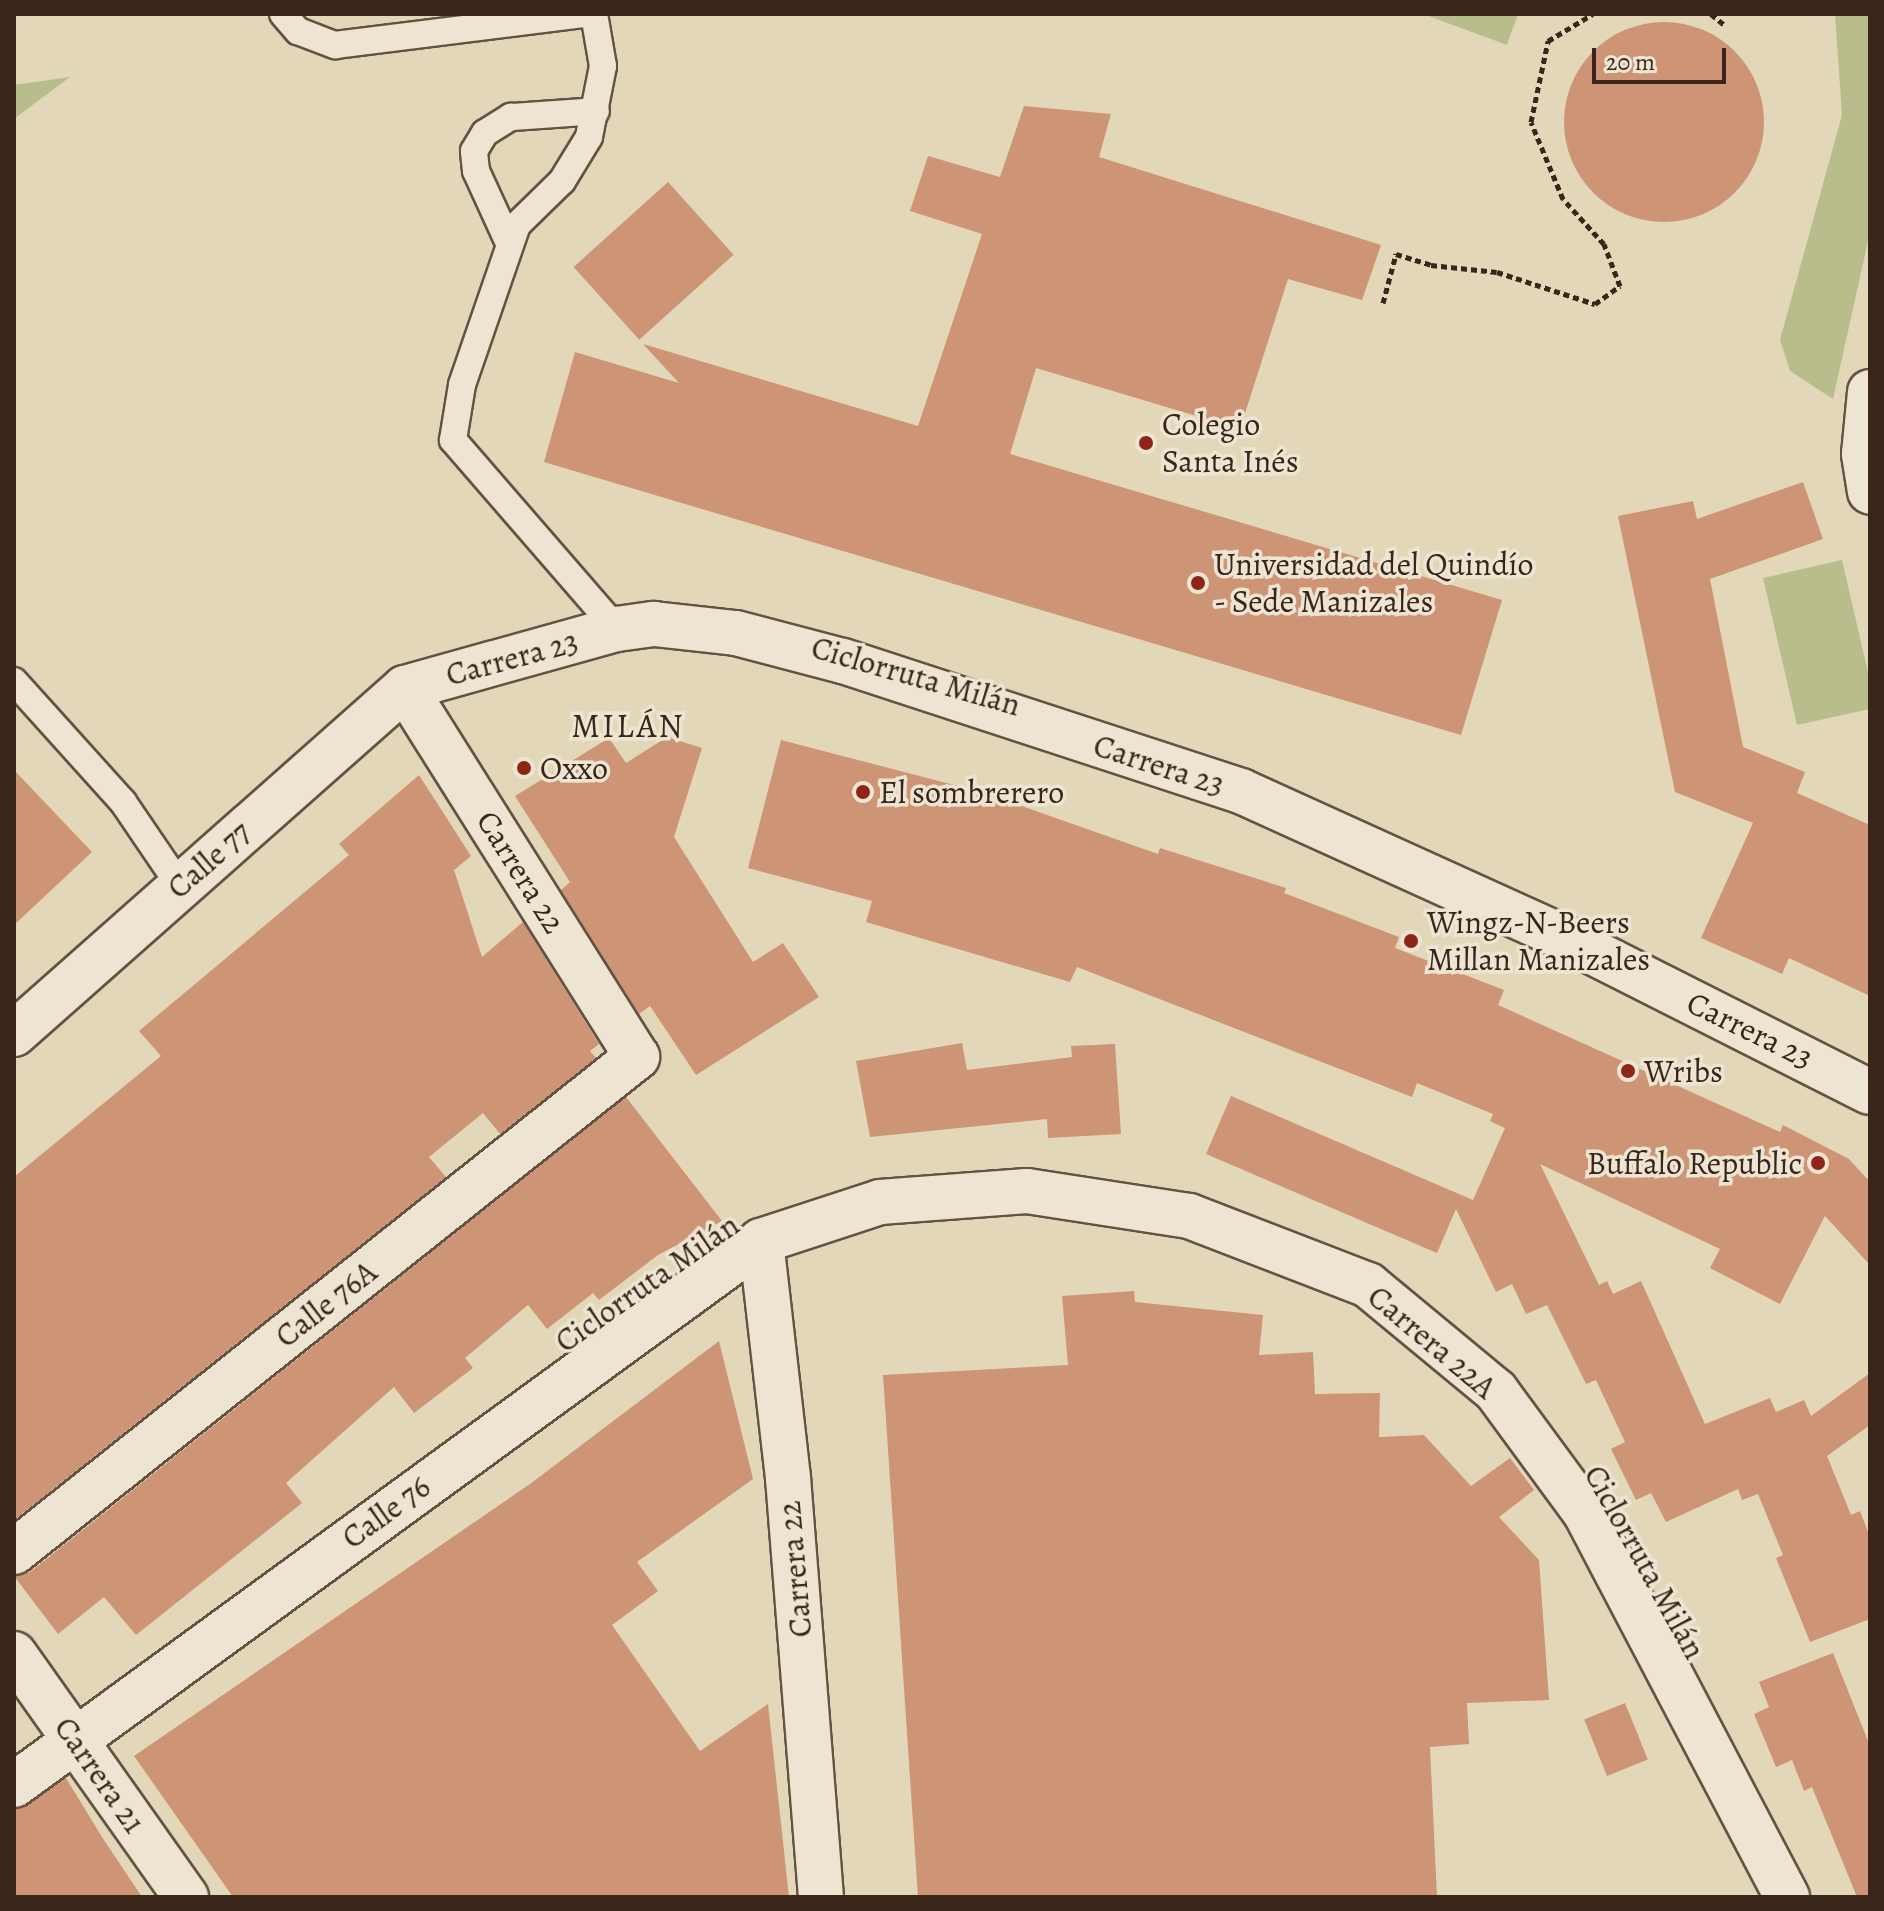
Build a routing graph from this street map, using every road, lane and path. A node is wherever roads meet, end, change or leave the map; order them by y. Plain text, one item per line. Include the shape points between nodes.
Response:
1 (283, 14) edge
2 (583, 14) edge
3 (594, 14) edge
4 (1593, 14) edge
5 (1711, 14) edge
6 (1726, 26) dead end
7 (596, 111) junction
8 (509, 243) junction
9 (1383, 303) dead end
10 (1870, 392) edge
11 (1867, 473) edge
12 (617, 629) junction
13 (14, 681) edge
14 (405, 688) junction
15 (180, 886) junction
16 (14, 1034) edge
17 (637, 1057) joint
18 (1870, 1092) edge
19 (761, 1241) junction
20 (14, 1552) edge
21 (14, 1654) edge
22 (73, 1738) junction
23 (14, 1785) edge
24 (186, 1897) edge
25 (821, 1897) edge
26 (1787, 1897) edge

1 - 2 lane via 298,31 335,45
3 - 7 lane via 603,66
4 - 9 path via 1548,41 1531,122 1563,199 1604,244 1620,286 1595,304 1497,272 1431,265 1396,254
5 - 6 path
7 - 8 lane via 579,160 517,225
7 - 8 lane via 511,117 485,133 474,151 476,171
8 - 12 lane via 462,385 453,440
10 - 11 street
12 - 14 street, Carrera 23
12 - 18 street, Carrera 23 via 654,624 736,633 843,661 1241,791 1567,939
13 - 15 lane via 123,802
14 - 15 street, Calle 77
14 - 17 street, Carrera 22
15 - 16 street, Calle 77
17 - 20 street, Calle 76A
19 - 22 street, Calle 76
19 - 25 street, Carrera 22 via 788,1478
19 - 26 street, Carrera 22A via 880,1202 1027,1191 1189,1216 1368,1285 1496,1391 1585,1512
21 - 22 street, Carrera 21
22 - 23 street, Calle 76
22 - 24 street, Carrera 21

